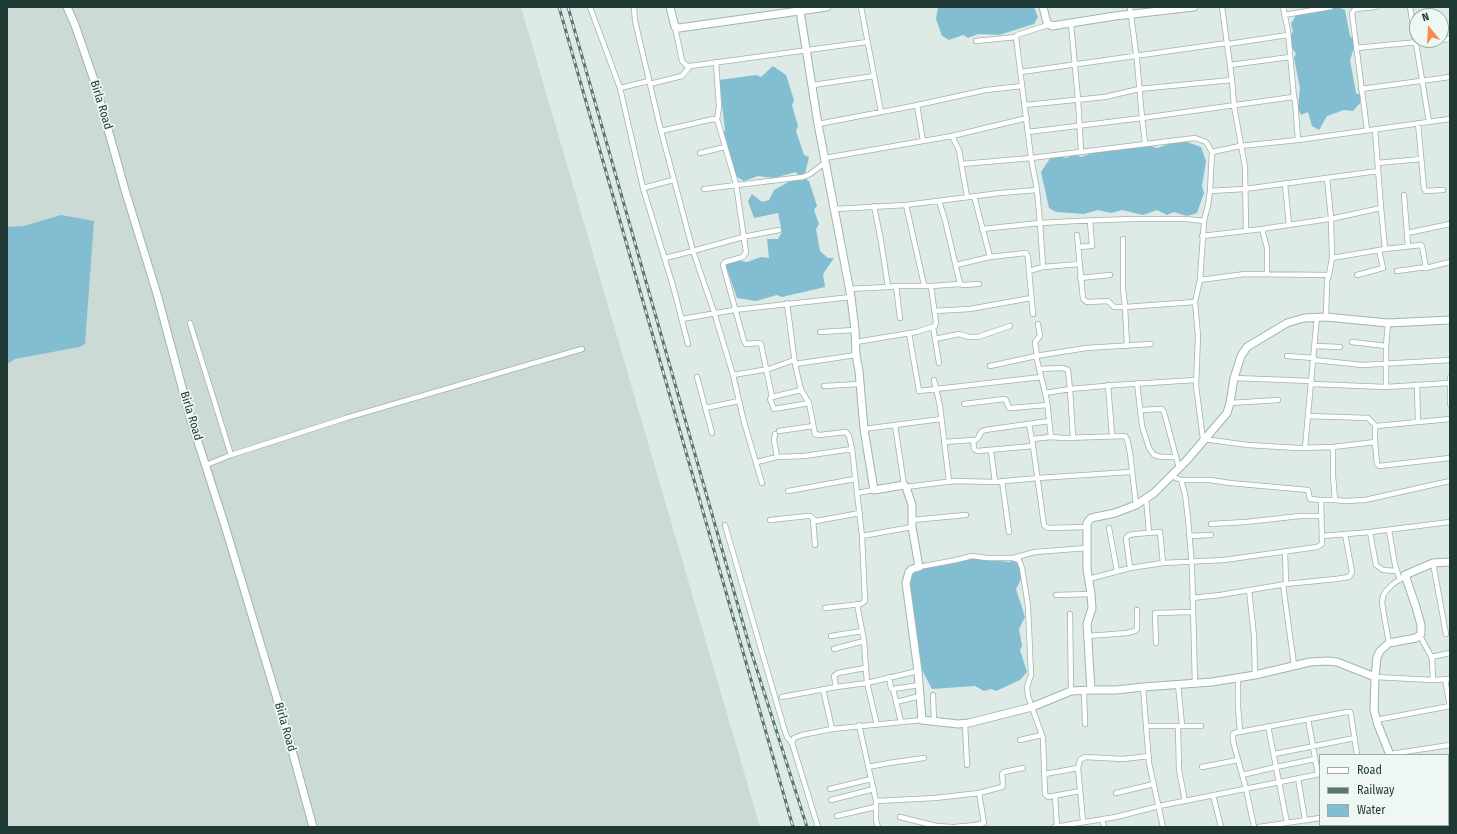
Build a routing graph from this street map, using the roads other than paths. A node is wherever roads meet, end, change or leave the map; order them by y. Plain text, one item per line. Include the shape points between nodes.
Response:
1 (67, 7) edge
2 (592, 7) edge
3 (634, 7) edge
4 (670, 7) edge
5 (827, 7) edge
6 (861, 7) edge
7 (1043, 7) edge
8 (1194, 7) edge
9 (1222, 7) edge
10 (1283, 7) edge
11 (1331, 7) edge
12 (1376, 7) edge
13 (1353, 8) edge
14 (800, 9) edge
15 (1130, 11) edge
16 (1284, 15) junction
17 (1070, 24) junction
18 (1048, 25) junction
19 (675, 27) junction
20 (1288, 35) junction
21 (1016, 37) junction
22 (976, 41) dead end
23 (866, 42) junction
24 (1409, 43) edge
25 (1227, 44) junction
26 (1356, 48) junction
27 (1416, 48) edge
28 (807, 49) junction
29 (1136, 56) junction
30 (1290, 57) junction
31 (716, 62) junction
32 (1075, 64) junction
33 (1230, 65) junction
34 (690, 66) junction
35 (1021, 72) junction
36 (874, 76) junction
37 (1450, 77) edge
38 (1232, 80) junction
39 (1421, 81) junction
40 (649, 83) junction
41 (813, 85) junction
42 (1022, 86) junction
43 (620, 88) junction
44 (1139, 89) junction
45 (1361, 89) junction
46 (1294, 98) junction
47 (1078, 99) junction
48 (917, 105) junction
49 (1026, 105) junction
50 (1234, 106) junction
51 (881, 112) junction
52 (1027, 118) junction
53 (1142, 118) junction
54 (1450, 119) edge
55 (717, 120) junction
56 (1429, 122) junction
57 (1418, 123) junction
58 (818, 124) junction
59 (1080, 126) junction
60 (1375, 129) junction
61 (1366, 130) junction
62 (661, 131) junction
63 (1028, 132) junction
64 (952, 136) junction
65 (1298, 140) junction
66 (922, 141) junction
67 (1145, 143) junction
68 (1240, 146) junction
69 (725, 147) junction
70 (1081, 151) junction
71 (1212, 152) junction
72 (700, 153) dead end
73 (1031, 158) junction
74 (1422, 159) junction
75 (826, 160) junction
76 (1378, 163) junction
77 (962, 164) junction
78 (1378, 171) junction
79 (1327, 178) junction
80 (673, 180) junction
81 (736, 184) junction
82 (1285, 184) junction
83 (643, 188) junction
84 (704, 189) dead end
85 (1245, 189) junction
86 (1036, 190) junction
87 (1444, 190) dead end
88 (1210, 191) junction
89 (1404, 195) dead end
90 (974, 196) junction
91 (967, 197) junction
92 (939, 201) junction
93 (906, 205) junction
94 (874, 206) junction
95 (1381, 208) junction
96 (835, 209) junction
97 (1331, 218) junction
98 (1090, 220) junction
99 (1204, 221) junction
100 (1040, 224) junction
101 (1450, 224) edge
102 (1289, 225) junction
103 (982, 229) junction
104 (779, 230) dead end
105 (1262, 230) junction
106 (1246, 231) junction
107 (1407, 233) junction
108 (1077, 235) dead end
109 (1202, 236) junction
110 (743, 237) junction
111 (1123, 238) dead end
112 (1408, 246) junction
113 (1078, 247) junction
114 (1385, 249) junction
115 (1379, 250) junction
116 (693, 251) junction
117 (990, 257) junction
118 (665, 258) junction
119 (1332, 258) junction
120 (1450, 262) edge
121 (1080, 264) junction
122 (956, 266) junction
123 (1043, 267) junction
124 (1426, 267) junction
125 (1030, 271) junction
126 (1397, 272) dead end
127 (1267, 274) junction
128 (1110, 275) dead end
129 (1329, 275) junction
130 (1357, 275) dead end
131 (1080, 278) junction
132 (1200, 280) junction
133 (960, 284) junction
134 (979, 284) dead end
135 (924, 285) junction
136 (896, 286) junction
137 (931, 286) junction
138 (888, 287) junction
139 (850, 289) junction
140 (851, 297) junction
141 (1031, 298) junction
142 (1195, 302) junction
143 (787, 303) junction
144 (1125, 307) junction
145 (734, 310) junction
146 (714, 312) junction
147 (934, 312) junction
148 (1033, 314) dead end
149 (1317, 316) junction
150 (1326, 317) junction
151 (900, 318) dead end
152 (682, 319) junction
153 (1450, 320) edge
154 (1388, 322) junction
155 (190, 323) dead end
156 (1038, 324) dead end
157 (1010, 326) dead end
158 (933, 327) junction
159 (855, 330) junction
160 (820, 332) dead end
161 (909, 333) junction
162 (935, 339) junction
163 (856, 342) junction
164 (1352, 342) dead end
165 (688, 344) dead end
166 (1150, 344) dead end
167 (1127, 346) junction
168 (1315, 346) junction
169 (1386, 346) junction
170 (1340, 347) dead end
171 (582, 350) dead end
172 (856, 355) junction
173 (1037, 356) junction
174 (1287, 356) dead end
175 (1314, 359) junction
176 (1450, 360) edge
177 (794, 362) junction
178 (939, 363) dead end
179 (1386, 364) junction
180 (990, 366) dead end
181 (767, 369) junction
182 (1039, 370) junction
183 (733, 375) junction
184 (697, 377) dead end
185 (1041, 377) junction
186 (1234, 378) junction
187 (934, 380) dead end
188 (1196, 380) junction
189 (1450, 380) edge
190 (1312, 382) junction
191 (1137, 383) junction
192 (860, 384) junction
193 (1108, 385) junction
194 (1417, 385) junction
195 (824, 386) dead end
196 (1386, 386) junction
197 (936, 389) junction
198 (1070, 389) junction
199 (801, 390) junction
200 (1045, 393) junction
201 (772, 397) junction
202 (1278, 400) dead end
203 (739, 401) junction
204 (809, 403) junction
205 (1230, 403) junction
206 (964, 404) dead end
207 (1047, 404) junction
208 (1450, 404) edge
209 (705, 408) junction
210 (1140, 410) junction
211 (1308, 416) junction
212 (941, 419) junction
213 (1450, 419) edge
214 (1049, 422) junction
215 (1418, 422) junction
216 (895, 424) junction
217 (1029, 424) junction
218 (813, 426) junction
219 (1376, 426) junction
220 (864, 428) junction
221 (712, 433) dead end
222 (1112, 435) junction
223 (1051, 437) junction
224 (1074, 437) junction
225 (1203, 439) junction
226 (1032, 440) junction
227 (944, 442) junction
228 (973, 442) junction
229 (1375, 442) junction
230 (1033, 446) junction
231 (1305, 448) junction
232 (1333, 448) junction
233 (852, 449) junction
234 (991, 451) junction
235 (231, 455) junction
236 (777, 457) junction
237 (1176, 457) junction
238 (1450, 458) edge
239 (757, 462) junction
240 (206, 465) junction
241 (1179, 468) junction
242 (1131, 472) junction
243 (1171, 476) junction
244 (1038, 478) junction
245 (855, 479) junction
246 (1181, 480) junction
247 (1002, 481) junction
248 (949, 482) junction
249 (995, 482) junction
250 (1450, 482) edge
251 (762, 483) dead end
252 (905, 486) junction
253 (874, 490) junction
254 (788, 491) dead end
255 (857, 493) junction
256 (1146, 498) junction
257 (1321, 500) junction
258 (1335, 500) junction
259 (1136, 505) junction
260 (860, 513) junction
261 (966, 515) dead end
262 (1322, 516) junction
263 (813, 519) junction
264 (770, 520) dead end
265 (1450, 522) edge
266 (912, 524) junction
267 (1211, 524) dead end
268 (726, 525) dead end
269 (1087, 526) junction
270 (1109, 528) dead end
271 (1389, 530) junction
272 (1008, 532) dead end
273 (1370, 532) junction
274 (1149, 533) junction
275 (1345, 534) junction
276 (1211, 535) dead end
277 (862, 536) junction
278 (1189, 536) junction
279 (1322, 536) junction
280 (815, 545) dead end
281 (1087, 548) junction
282 (1285, 551) junction
283 (1013, 558) junction
284 (1191, 562) junction
285 (1450, 562) edge
286 (1163, 563) junction
287 (1434, 564) junction
288 (919, 566) junction
289 (1130, 568) junction
290 (1117, 571) junction
291 (1396, 572) junction
292 (1402, 578) junction
293 (1089, 579) junction
294 (1285, 585) junction
295 (1249, 590) junction
296 (1092, 594) junction
297 (1056, 595) dead end
298 (1192, 598) junction
299 (857, 604) junction
300 (825, 608) dead end
301 (1137, 610) dead end
302 (1192, 612) junction
303 (1070, 614) dead end
304 (862, 631) junction
305 (1446, 634) dead end
306 (830, 636) dead end
307 (1088, 636) junction
308 (1420, 636) junction
309 (864, 641) junction
310 (1156, 643) dead end
311 (1389, 643) junction
312 (834, 649) dead end
313 (1450, 653) edge
314 (1431, 657) junction
315 (1294, 665) junction
316 (865, 668) junction
317 (918, 671) junction
318 (1255, 675) junction
319 (888, 677) junction
320 (1375, 677) junction
321 (1238, 678) junction
322 (1447, 679) edge
323 (1433, 680) junction
324 (867, 683) junction
325 (919, 684) junction
326 (1178, 684) junction
327 (1195, 684) junction
328 (836, 687) junction
329 (1143, 687) junction
330 (823, 689) junction
331 (893, 689) junction
332 (1088, 690) junction
333 (1071, 691) junction
334 (920, 696) junction
335 (933, 696) dead end
336 (782, 697) dead end
337 (896, 702) junction
338 (1450, 706) edge
339 (1032, 707) junction
340 (1308, 719) junction
341 (922, 720) junction
342 (1376, 720) junction
343 (934, 721) junction
344 (901, 722) junction
345 (964, 724) junction
346 (1085, 724) dead end
347 (859, 725) junction
348 (877, 725) junction
349 (1147, 726) junction
350 (1180, 726) junction
351 (1201, 726) dead end
352 (1268, 726) junction
353 (832, 729) junction
354 (1240, 731) junction
355 (1042, 735) junction
356 (1355, 738) junction
357 (1020, 740) dead end
358 (792, 743) junction
359 (1450, 745) edge
360 (1313, 747) junction
361 (1274, 754) junction
362 (1357, 754) edge
363 (1390, 754) edge
364 (1149, 756) junction
365 (924, 758) dead end
366 (1238, 760) junction
367 (1315, 760) junction
368 (967, 765) dead end
369 (868, 767) junction
370 (1202, 767) dead end
371 (1276, 767) junction
372 (1023, 768) dead end
373 (1078, 768) junction
374 (1044, 774) junction
375 (1319, 774) edge
376 (1242, 775) junction
377 (1298, 778) junction
378 (871, 779) junction
379 (1280, 782) junction
380 (1154, 784) junction
381 (830, 789) dead end
382 (874, 789) junction
383 (1246, 789) junction
384 (1080, 791) junction
385 (979, 793) junction
386 (1116, 793) dead end
387 (1213, 795) junction
388 (1055, 796) junction
389 (831, 800) dead end
390 (876, 801) junction
391 (1185, 801) junction
392 (1159, 806) junction
393 (875, 807) junction
394 (1449, 815) edge
395 (837, 816) dead end
396 (900, 817) dead end
397 (1319, 818) edge
398 (1102, 819) junction
399 (1305, 820) junction
400 (1085, 821) junction
401 (1450, 822) edge
402 (1287, 823) junction
403 (1293, 824) edge
404 (313, 827) edge
405 (818, 827) edge
406 (878, 827) edge
407 (953, 827) edge
408 (967, 827) edge
409 (1056, 827) edge
410 (1089, 827) edge
411 (1104, 827) edge
412 (1163, 827) edge
413 (1221, 827) edge
414 (1254, 827) edge
415 (1259, 827) edge

1 - 240 street, Birla Road via 95,83
2 - 43 street
3 - 40 street
4 - 19 street
5 - 14 street
6 - 23 street
7 - 18 street
8 - 15 street
9 - 25 street
10 - 16 street
11 - 16 street
12 - 13 street
13 - 26 street
14 - 19 street via 684,28
14 - 28 street
15 - 17 street
15 - 29 street
16 - 20 street
17 - 18 street
17 - 32 street
18 - 21 street
19 - 34 street via 682,61 686,66
20 - 25 street
20 - 30 street
21 - 22 street
21 - 35 street
23 - 28 street
23 - 36 street
24 - 26 street
25 - 29 street
25 - 33 street
26 - 45 street
27 - 39 street
28 - 31 street
28 - 41 street
29 - 32 street
29 - 44 street
30 - 33 street
30 - 46 street
31 - 34 street
31 - 55 street via 720,106
32 - 35 street
32 - 47 street
33 - 38 street
34 - 40 street via 682,76
35 - 42 street
36 - 41 street
36 - 51 street
37 - 39 street
38 - 44 street
38 - 50 street
39 - 45 street
39 - 56 street
40 - 43 street
40 - 62 street
41 - 58 street
42 - 48 street via 986,90
42 - 49 street
43 - 83 street
44 - 47 street via 1104,97
44 - 53 street
45 - 61 street
46 - 50 street
46 - 65 street
47 - 49 street
47 - 59 street
48 - 51 street
48 - 66 street
49 - 52 street
50 - 53 street
50 - 68 street
51 - 58 street
52 - 63 street
52 - 64 street
53 - 59 street
53 - 67 street
54 - 56 street
55 - 62 street
55 - 69 street
56 - 57 street
57 - 60 street
57 - 74 street
58 - 75 street
59 - 63 street
59 - 70 street
60 - 61 street
60 - 76 street
61 - 65 street
62 - 80 street
63 - 73 street
64 - 66 street
64 - 77 street
65 - 68 street
66 - 75 street
67 - 70 street
67 - 71 street via 1195,138 1206,142
68 - 71 street
68 - 85 street via 1245,167
69 - 72 street
69 - 81 street
70 - 73 street
71 - 88 street
73 - 77 street
73 - 86 street
74 - 76 street
74 - 87 street via 1425,190
75 - 81 street via 803,177
75 - 96 street
76 - 78 street
77 - 91 street
78 - 79 street
78 - 95 street
79 - 82 street
79 - 97 street
80 - 83 street
80 - 116 street
81 - 84 street
81 - 110 street
82 - 85 street
82 - 102 street
83 - 118 street
85 - 88 street
85 - 106 street
86 - 90 street
86 - 100 street
88 - 99 street
89 - 107 street
90 - 91 street
90 - 103 street
91 - 92 street
92 - 93 street
92 - 122 street
93 - 94 street
93 - 135 street
94 - 96 street
94 - 138 street
95 - 97 street
95 - 114 street
96 - 139 street
97 - 102 street
97 - 119 street
98 - 99 street
98 - 100 street
98 - 113 street via 1092,246
99 - 109 street
100 - 103 street
100 - 123 street
101 - 107 street
102 - 105 street
103 - 117 street
104 - 110 street
105 - 106 street
105 - 127 street
106 - 109 street
107 - 112 street
108 - 113 street
109 - 132 street
110 - 116 street
110 - 145 street via 746,255 723,265
111 - 144 street
112 - 114 street
112 - 124 street via 1422,246
113 - 121 street
114 - 115 street
115 - 119 street
115 - 130 street via 1383,268
116 - 118 street
116 - 146 street
117 - 122 street
117 - 125 street via 1026,253
118 - 152 street
119 - 129 street
120 - 124 street
121 - 123 street
121 - 131 street
122 - 133 street
123 - 125 street
124 - 126 street
125 - 141 street
127 - 129 street
127 - 132 street
128 - 131 street
129 - 150 street
131 - 144 street via 1084,300 1108,301 1114,307
132 - 142 street
133 - 134 street
133 - 137 street
135 - 136 street
135 - 137 street
136 - 138 street
136 - 151 street
137 - 147 street
138 - 139 street
139 - 140 street
140 - 143 street
140 - 159 street
141 - 147 street
141 - 148 street
142 - 144 street
142 - 188 street via 1198,336
143 - 145 street
143 - 177 street
144 - 167 street
145 - 146 street
145 - 181 street via 744,342 761,344
146 - 152 street
146 - 183 street
147 - 158 street via 936,324
149 - 150 street
149 - 168 street
149 - 186 street via 1287,323 1247,347 1241,356
150 - 154 street
152 - 165 street
153 - 154 street
154 - 169 street
155 - 235 street
156 - 173 street via 1040,336 1035,342
157 - 162 street via 978,337 959,334
158 - 161 street
158 - 162 street
159 - 160 street
159 - 163 street
161 - 163 street
161 - 197 street via 919,391
162 - 178 street
163 - 172 street
164 - 169 street
166 - 167 street
167 - 173 street via 1086,348
168 - 170 street
168 - 175 street
169 - 179 street
171 - 235 street via 346,418
172 - 177 street
172 - 192 street
173 - 180 street
173 - 182 street
174 - 175 street
175 - 179 street
175 - 190 street
176 - 179 street
177 - 181 street
177 - 199 street
179 - 196 street
181 - 183 street
181 - 201 street
182 - 185 street
182 - 198 street via 1068,369
183 - 203 street
184 - 209 street
185 - 197 street
185 - 200 street
186 - 190 street
186 - 205 street
187 - 197 street
188 - 191 street
188 - 225 street
189 - 194 street
189 - 208 street
190 - 196 street
190 - 211 street
191 - 193 street
191 - 210 street
192 - 195 street
192 - 220 street
193 - 198 street
193 - 222 street
194 - 196 street
194 - 215 street
197 - 212 street
198 - 200 street
198 - 224 street
199 - 201 street
199 - 204 street
200 - 207 street
201 - 204 street via 770,399 774,409
202 - 205 street
203 - 209 street
203 - 239 street
204 - 218 street
205 - 225 street via 1224,417
206 - 207 street via 1004,399 1011,408
207 - 214 street
209 - 221 street
210 - 237 street via 1146,439 1154,455
210 - 237 street via 1162,409
211 - 219 street via 1368,418
211 - 231 street
212 - 216 street
212 - 227 street
213 - 215 street
214 - 217 street
214 - 223 street
215 - 219 street
216 - 220 street
216 - 252 street
217 - 226 street
217 - 228 street via 983,431
218 - 233 street via 815,434 818,435 846,432
218 - 236 street via 777,432 774,440
219 - 229 street
220 - 253 street
222 - 224 street
222 - 242 street via 1126,437
223 - 224 street
223 - 226 street
225 - 231 street via 1248,445
225 - 241 street
226 - 230 street
227 - 228 street
227 - 248 street
228 - 234 street via 975,451
229 - 232 street
229 - 238 street via 1379,466
230 - 234 street
230 - 244 street
231 - 232 street
232 - 258 street
233 - 236 street
233 - 245 street
234 - 249 street
235 - 240 street
236 - 239 street
237 - 241 street
239 - 251 street
240 - 404 street, Birla Road
241 - 243 street
242 - 244 street
242 - 259 street
243 - 246 street
243 - 256 street
244 - 247 street
244 - 269 street via 1043,522 1046,528
245 - 254 street
245 - 255 street
246 - 257 street via 1210,480 1230,484 1306,489 1310,498
246 - 278 street
247 - 249 street
247 - 272 street
248 - 249 street
248 - 252 street
250 - 258 street via 1365,500
252 - 253 street
252 - 266 street via 912,505
253 - 255 street
255 - 260 street
256 - 259 street
256 - 274 street
257 - 258 street
257 - 262 street
259 - 269 street via 1091,518
260 - 263 street
260 - 277 street
261 - 266 street
262 - 267 street
262 - 279 street
263 - 264 street via 807,516
263 - 280 street
265 - 271 street
266 - 277 street
266 - 288 street
268 - 358 street via 784,728
269 - 281 street
270 - 290 street
271 - 273 street
271 - 291 street
273 - 275 street
273 - 291 street via 1376,565 1383,570
274 - 286 street via 1160,532
274 - 289 street via 1129,535 1126,538
275 - 279 street
275 - 294 street via 1352,572 1349,577
276 - 278 street
277 - 299 street via 865,601
278 - 284 street
279 - 282 street via 1320,546
281 - 283 street via 1035,552
281 - 293 street
282 - 284 street
282 - 294 street
283 - 288 street via 972,556
283 - 339 street via 1019,560 1022,568 1028,606 1031,675 1027,687
284 - 286 street
284 - 298 street
285 - 287 street
286 - 289 street
287 - 292 street via 1406,574
287 - 305 street
288 - 317 street via 909,572 906,583
289 - 290 street
290 - 293 street
291 - 292 street
292 - 308 street via 1416,607 1421,625
292 - 311 street via 1386,591 1382,603
293 - 296 street
294 - 295 street
294 - 315 street
295 - 298 street
295 - 318 street
296 - 297 street
296 - 307 street
298 - 302 street
299 - 300 street
299 - 304 street
301 - 307 street via 1135,631
302 - 310 street via 1155,613
302 - 327 street
303 - 333 street
304 - 306 street
304 - 309 street
307 - 332 street
308 - 311 street
308 - 314 street
309 - 312 street
309 - 316 street
311 - 320 street via 1377,657
313 - 314 street
314 - 323 street
315 - 318 street
315 - 320 street via 1318,661 1337,662
316 - 324 street
316 - 328 street via 838,673 834,676
317 - 319 street
317 - 325 street
318 - 321 street
319 - 324 street
319 - 331 street
320 - 323 street
320 - 342 street via 1373,705
321 - 327 street
321 - 354 street
322 - 323 street
322 - 338 street
324 - 328 street
324 - 348 street
325 - 331 street
325 - 334 street
326 - 327 street
326 - 329 street
326 - 350 street
328 - 330 street
329 - 332 street
329 - 349 street
330 - 336 street
330 - 353 street
331 - 337 street
332 - 333 street
332 - 346 street
333 - 339 street
334 - 337 street
334 - 341 street
335 - 343 street
337 - 344 street
338 - 342 street
339 - 345 street
339 - 355 street
340 - 352 street
340 - 356 street via 1350,712
340 - 360 street
341 - 343 street
341 - 344 street
342 - 363 street
343 - 345 street
344 - 348 street
345 - 368 street
347 - 348 street
347 - 353 street
347 - 369 street
349 - 350 street
349 - 364 street
350 - 351 street
350 - 391 street via 1179,770
352 - 354 street
352 - 361 street
353 - 358 street via 797,736
354 - 366 street via 1232,736
355 - 357 street
355 - 374 street
356 - 360 street
356 - 362 street
358 - 405 street
359 - 363 street
360 - 361 street
360 - 367 street
361 - 371 street
364 - 373 street via 1123,759 1085,757 1080,760
364 - 380 street
365 - 369 street
366 - 370 street
366 - 376 street
367 - 371 street
367 - 375 street
369 - 378 street
371 - 376 street
371 - 379 street
372 - 385 street via 1004,772 1002,787
373 - 374 street
373 - 384 street
374 - 388 street via 1045,796
375 - 377 street
376 - 383 street
377 - 379 street
377 - 399 street
378 - 381 street
378 - 382 street
379 - 383 street
379 - 402 street
380 - 386 street
380 - 392 street
382 - 389 street
382 - 390 street
383 - 387 street
383 - 414 street
384 - 388 street
384 - 400 street
385 - 390 street
385 - 408 street via 984,823
387 - 391 street
387 - 413 street
388 - 409 street
390 - 393 street
391 - 392 street
392 - 398 street
392 - 412 street
393 - 395 street
393 - 406 street
394 - 401 street
396 - 407 street via 936,826
397 - 399 street
398 - 400 street
398 - 411 street
399 - 403 street
400 - 409 street
400 - 410 street
402 - 403 street
402 - 415 street
407 - 408 street

